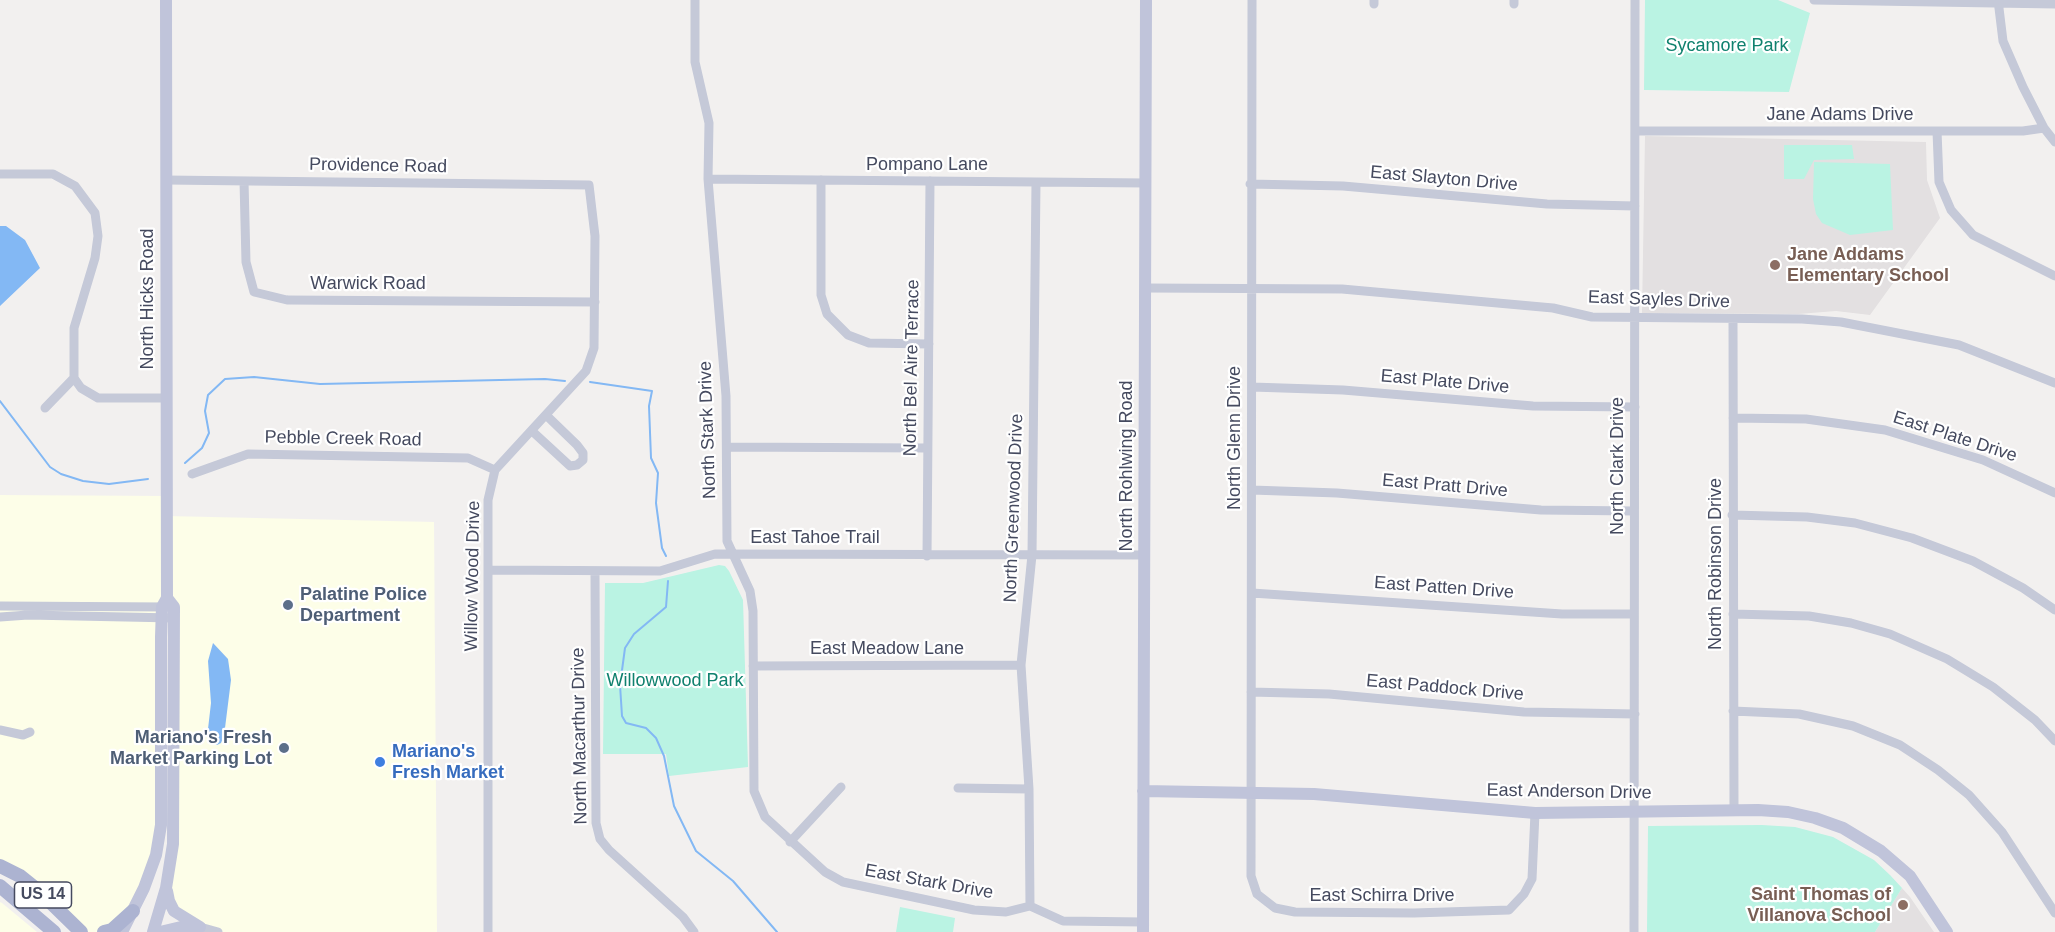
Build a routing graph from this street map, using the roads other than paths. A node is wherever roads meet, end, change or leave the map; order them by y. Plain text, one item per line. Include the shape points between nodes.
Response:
1 (166, 0) edge
2 (695, 0) edge
3 (1146, 0) edge
4 (1252, 0) edge
5 (1635, 0) edge
6 (1814, 0) edge
7 (1997, 2) edge
8 (2055, 4) edge
9 (2044, 128) junction
10 (1636, 131) junction
11 (1937, 131) junction
12 (2055, 142) edge
13 (0, 174) edge
14 (708, 179) junction
15 (166, 180) junction
16 (821, 180) junction
17 (244, 181) junction
18 (930, 181) junction
19 (1036, 182) junction
20 (1146, 183) junction
21 (1250, 184) junction
22 (1635, 206) junction
23 (2055, 276) edge
24 (1146, 288) junction
25 (1250, 288) junction
26 (595, 302) junction
27 (1635, 318) junction
28 (1733, 319) junction
29 (929, 344) junction
30 (74, 378) junction
31 (2055, 383) edge
32 (1252, 387) junction
33 (166, 398) junction
34 (1635, 407) junction
35 (45, 408) dead end
36 (546, 415) junction
37 (1733, 418) junction
38 (532, 431) junction
39 (727, 447) junction
40 (927, 448) junction
41 (495, 470) junction
42 (192, 474) dead end
43 (1252, 490) junction
44 (2055, 494) edge
45 (1634, 511) junction
46 (1732, 515) junction
47 (733, 554) junction
48 (1032, 555) junction
49 (1145, 555) junction
50 (927, 556) junction
51 (489, 570) junction
52 (595, 571) junction
53 (1252, 593) junction
54 (0, 606) edge
55 (168, 610) junction
56 (2055, 610) edge
57 (1634, 614) junction
58 (1733, 614) junction
59 (0, 617) edge
60 (1021, 665) junction
61 (753, 666) junction
62 (1251, 692) junction
63 (1733, 711) junction
64 (1635, 714) junction
65 (0, 730) edge
66 (30, 732) dead end
67 (2055, 741) edge
68 (161, 780) junction
69 (841, 787) dead end
70 (958, 788) dead end
71 (1029, 789) junction
72 (1143, 791) junction
73 (1251, 794) junction
74 (174, 808) junction
75 (1734, 810) junction
76 (1535, 813) junction
77 (1633, 813) junction
78 (790, 842) junction
79 (0, 866) edge
80 (1251, 876) joint
81 (0, 886) edge
82 (166, 888) junction
83 (1030, 906) junction
84 (133, 911) junction
85 (2055, 912) edge
86 (34, 914) junction
87 (200, 927) junction
88 (1143, 927) edge
89 (77, 931) edge
90 (54, 932) edge
91 (104, 932) edge
92 (122, 932) edge
93 (153, 932) edge
94 (160, 932) edge
95 (219, 932) edge
96 (488, 932) edge
97 (694, 932) edge
98 (1634, 932) edge
99 (1947, 932) edge

1 - 15 street, North Hicks Road
2 - 14 street, North Stark Drive via 695,67 709,123
3 - 20 street, North Rohlwing Road
4 - 21 street, North Glenn Drive
5 - 10 street, North Clark Drive
6 - 7 street
7 - 8 street
7 - 9 street via 2003,41
9 - 11 street, Jane Adams Drive
9 - 12 street
10 - 11 street, Jane Adams Drive
10 - 22 street, North Clark Drive
11 - 23 street via 1940,182 1951,210 1973,235
13 - 30 street via 53,174 75,186 95,213 95,258 74,328
14 - 16 street, Pompano Lane
14 - 39 street, North Stark Drive
15 - 17 street, Providence Road
15 - 33 street, North Hicks Road
16 - 18 street, Pompano Lane
16 - 29 street via 821,295 827,314 848,335 869,342
17 - 26 street, Warwick Road via 246,262 254,292 287,300
17 - 26 street, Providence Road via 589,185 595,236
18 - 19 street, Pompano Lane
18 - 29 street, North Bel Aire Terrace
19 - 20 street, Pompano Lane
19 - 48 street, North Greenwood Drive
20 - 24 street, North Rohlwing Road
21 - 22 street, East Slayton Drive via 1343,186 1547,204
21 - 25 street, North Glenn Drive
22 - 27 street, North Clark Drive
24 - 25 street, East Sayles Drive
24 - 49 street, North Rohlwing Road
25 - 27 street, East Sayles Drive via 1342,289 1553,308 1592,317
25 - 32 street, North Glenn Drive
26 - 36 street via 594,348 586,371
27 - 28 street, East Sayles Drive
27 - 34 street, North Clark Drive
28 - 31 street, East Sayles Drive via 1802,319 1892,331 1959,345
28 - 37 street, North Robinson Drive
29 - 40 street, North Bel Aire Terrace
30 - 33 street via 81,388 98,398
30 - 35 street
32 - 34 street, East Plate Drive via 1343,390 1533,406
32 - 43 street, North Glenn Drive
33 - 55 street, North Hicks Road
34 - 45 street, North Clark Drive
36 - 38 street
36 - 38 street via 577,445 583,460 570,466
37 - 44 street, East Plate Drive via 1833,421 1903,434 1983,460
37 - 46 street, North Robinson Drive
38 - 41 street
39 - 40 street
39 - 47 street, North Stark Drive via 727,541
40 - 50 street, North Bel Aire Terrace
41 - 42 street, Pebble Creek Road via 468,458 248,454
41 - 51 street, Willow Wood Drive via 488,500
43 - 45 street, East Pratt Drive via 1541,510
43 - 53 street, North Glenn Drive
45 - 57 street, North Clark Drive
46 - 56 street via 1807,517 1912,538 1973,561
46 - 58 street, North Robinson Drive
47 - 50 street, East Tahoe Trail
47 - 52 street, East Tahoe Trail via 705,556 660,571
47 - 61 street, North Stark Drive via 750,591
48 - 49 street, East Tahoe Trail
48 - 50 street, East Tahoe Trail
48 - 60 street, North Greenwood Drive
49 - 72 street, North Rohlwing Road
51 - 52 street, East Tahoe Trail
51 - 96 street, Willow Wood Drive
52 - 97 street, North Macarthur Drive via 596,824 600,839
53 - 57 street, East Patten Drive via 1562,614
53 - 62 street, North Glenn Drive
54 - 55 street
55 - 59 street
55 - 68 street, North Hicks Road
55 - 74 street, North Hicks Road
57 - 64 street, North Clark Drive
58 - 63 street, North Robinson Drive
58 - 67 street via 1819,617 1899,638 1947,659 1993,687 2036,720
60 - 61 street, East Meadow Lane
60 - 71 street, North Greenwood Drive
61 - 78 street, North Stark Drive via 754,791 765,817
62 - 64 street, East Paddock Drive via 1329,694 1524,712
62 - 73 street, North Glenn Drive
63 - 75 street, North Robinson Drive
63 - 85 street via 1783,712 1820,718 1900,745 1969,795 2002,832
64 - 77 street, North Clark Drive
65 - 66 street via 22,735
68 - 74 street via 168,804
68 - 84 street, North Hicks Road via 156,855
69 - 78 street
70 - 71 street
71 - 83 street, North Greenwood Drive
72 - 73 street, East Anderson Drive
72 - 88 street, North Rohlwing Road
73 - 76 street, East Anderson Drive via 1314,794
73 - 80 street, North Glenn Drive
74 - 82 street, North Hicks Road
75 - 77 street, East Anderson Drive
75 - 99 street, East Anderson Drive via 1788,812 1855,834 1910,876
76 - 77 street, East Anderson Drive
76 - 80 street, East Schirra Drive via 1532,879 1509,910 1295,912 1275,908 1257,894
77 - 98 street, North Clark Drive
78 - 83 street, East Stark Drive via 843,882 974,910 1006,912
79 - 89 main road, US 14 via 27,882
81 - 86 main road, US 14
82 - 87 street via 174,911
82 - 93 street, North Hicks Road
83 - 88 street via 1063,921
84 - 91 main road via 112,930
84 - 92 street, North Hicks Road
86 - 89 main road
86 - 90 main road, US 14
87 - 94 street
87 - 95 street

